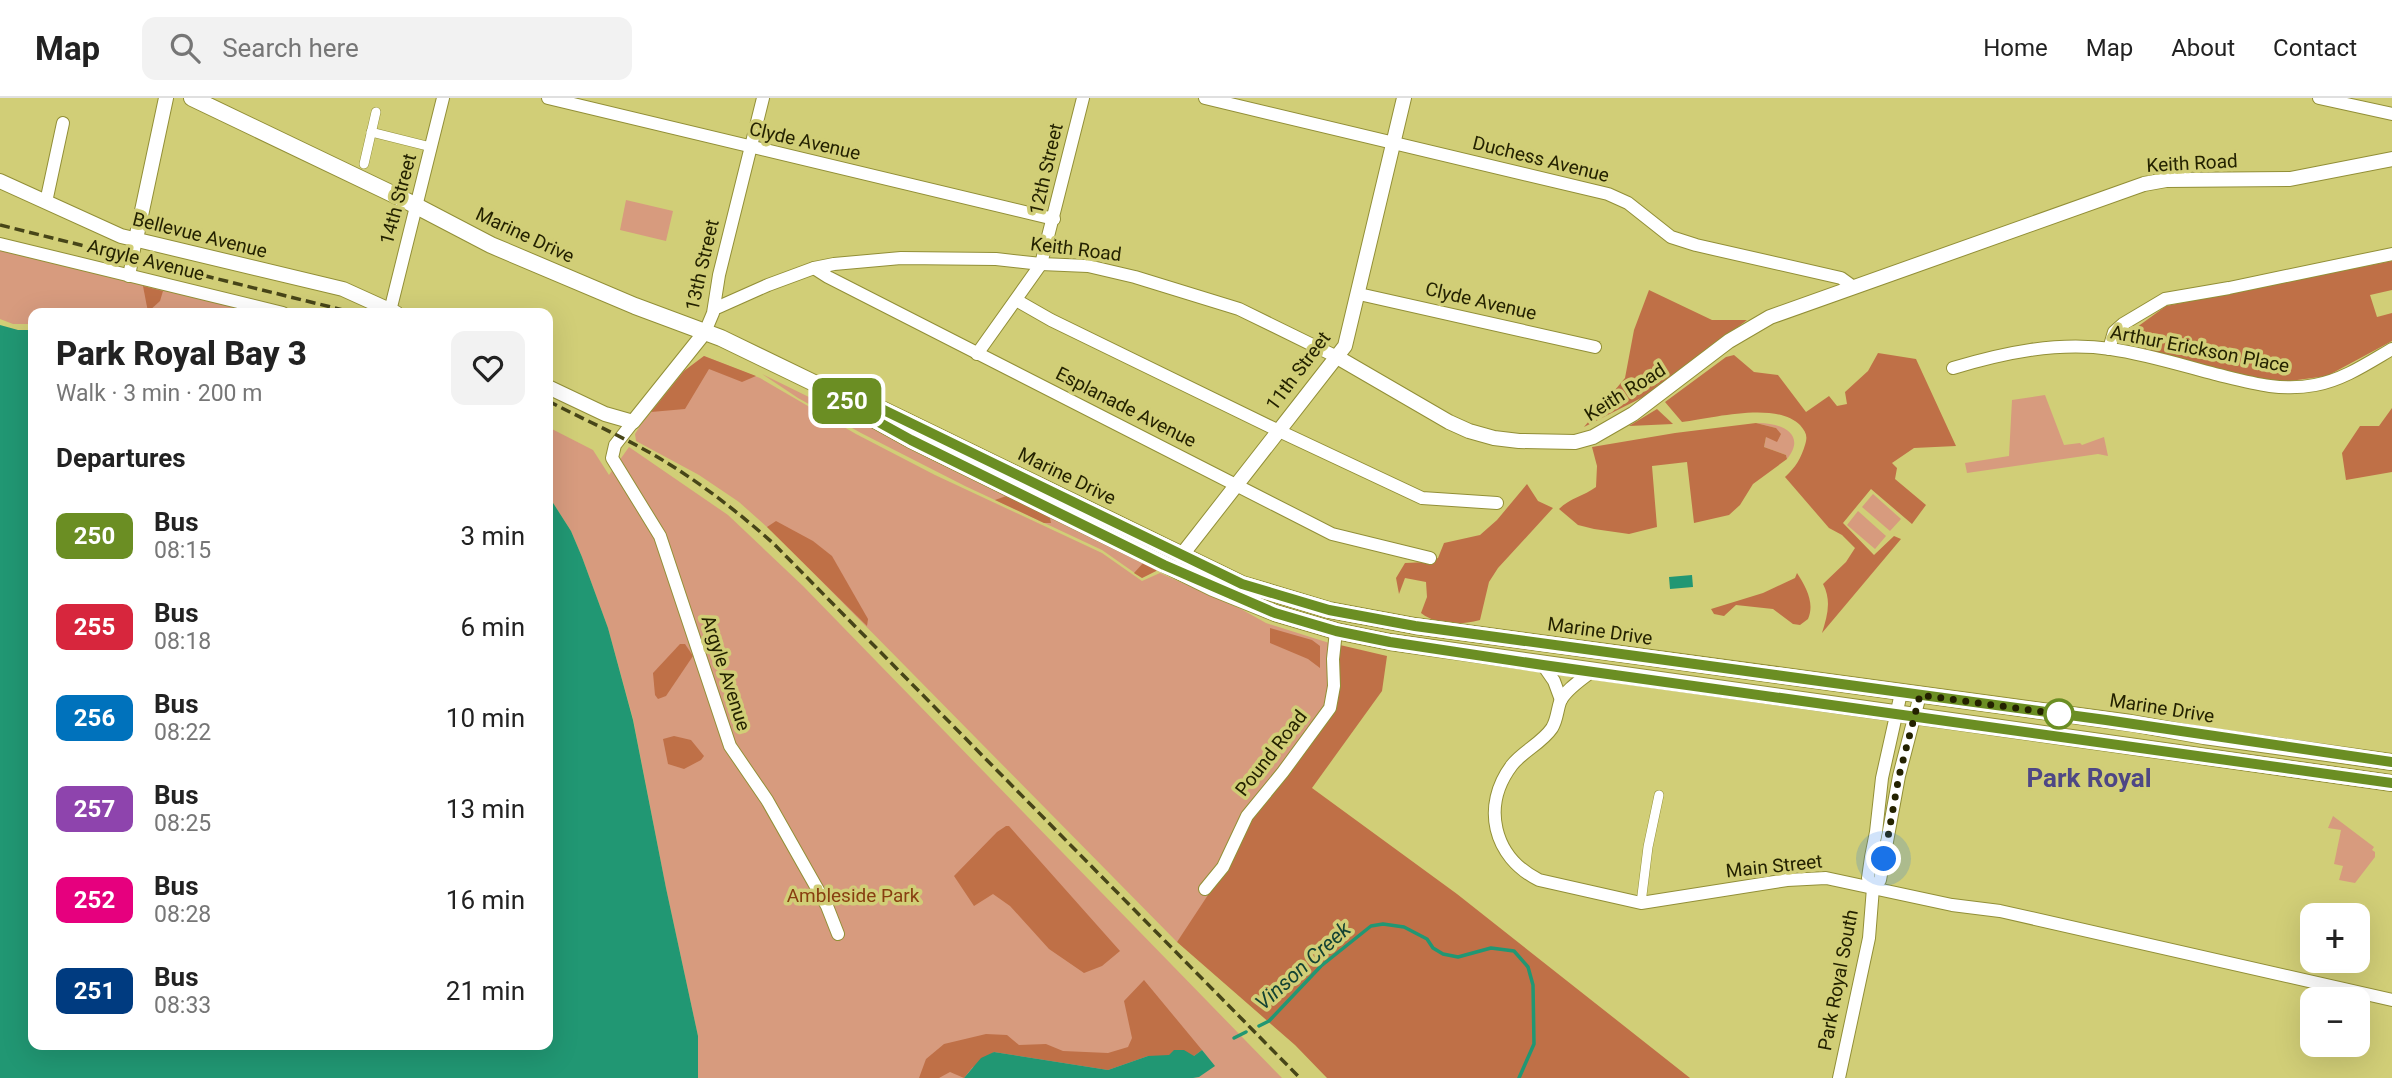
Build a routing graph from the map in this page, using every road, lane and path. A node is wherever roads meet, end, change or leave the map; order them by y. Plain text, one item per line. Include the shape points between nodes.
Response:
1 (166, 98) edge
2 (192, 98) edge
3 (443, 98) edge
4 (548, 98) edge
5 (763, 98) edge
6 (1083, 98) edge
7 (1205, 98) edge
8 (1404, 98) edge
9 (2319, 98) edge
10 (376, 112) dead end
11 (2392, 114) edge
12 (63, 123) dead end
13 (371, 132) junction
14 (1394, 143) junction
15 (431, 147) junction
16 (751, 148) junction
17 (2392, 159) edge
18 (363, 164) dead end
19 (0, 181) edge
20 (46, 202) junction
21 (416, 206) junction
22 (1054, 219) junction
23 (136, 239) junction
24 (0, 244) edge
25 (2392, 254) edge
26 (1041, 264) junction
27 (814, 268) junction
28 (129, 276) junction
29 (1852, 286) junction
30 (1359, 294) junction
31 (1016, 300) junction
32 (262, 308) edge
33 (380, 308) edge
34 (391, 308) edge
35 (714, 309) junction
36 (705, 332) junction
37 (1595, 347) dead end
38 (2109, 349) junction
39 (2392, 349) edge
40 (977, 354) junction
41 (1337, 357) junction
42 (1953, 368) dead end
43 (553, 389) edge
44 (845, 398) junction
45 (633, 422) junction
46 (1277, 430) junction
47 (612, 454) joint
48 (1236, 483) junction
49 (1497, 503) dead end
50 (1181, 556) junction
51 (1430, 558) dead end
52 (1353, 615) junction
53 (1336, 631) junction
54 (1543, 665) junction
55 (1591, 672) junction
56 (1901, 693) junction
57 (1920, 695) junction
58 (1561, 700) junction
59 (1896, 713) junction
60 (1914, 717) junction
61 (2392, 762) edge
62 (2392, 783) edge
63 (1659, 795) dead end
64 (1873, 888) junction
65 (1205, 889) dead end
66 (1641, 903) junction
67 (838, 934) dead end
68 (2392, 1000) edge
69 (1839, 1078) edge

1 - 23 street
2 - 21 main road, Marine Drive
3 - 15 street, 14th Street
4 - 16 street, Clyde Avenue
5 - 16 street, 13th Street
6 - 22 street, 12th Street
7 - 14 street, Duchess Avenue
8 - 14 street, 11th Street
9 - 11 street
10 - 13 street
12 - 20 street
13 - 15 street
13 - 18 street
14 - 29 street, Duchess Avenue via 1608,194 1628,203 1671,237 1841,278
14 - 30 street, 11th Street
15 - 21 street, 14th Street
16 - 22 street, Clyde Avenue
16 - 35 street, 13th Street
17 - 29 street, Keith Road via 2290,179 2144,184
19 - 20 street, Bellevue Avenue
20 - 23 street, Bellevue Avenue
21 - 34 street, 14th Street
21 - 36 main road, Marine Drive via 566,278
22 - 26 street, 12th Street
23 - 28 street
23 - 33 street, Bellevue Avenue via 343,289
24 - 28 street, Argyle Avenue
25 - 38 street via 2165,299 2114,332
26 - 27 street, Keith Road via 901,258
26 - 31 street, 12th Street
26 - 41 street, Keith Road via 1088,266 1215,301 1263,319
27 - 35 street, Keith Road
27 - 40 street, Esplanade Avenue
28 - 32 street, Argyle Avenue
29 - 41 street, Keith Road via 1753,326 1633,414 1575,442 1520,441 1469,431
30 - 37 street, Clyde Avenue
30 - 41 street, 11th Street via 1345,346
31 - 40 street, 12th Street
31 - 46 street
35 - 36 street, 13th Street
36 - 44 main road, Marine Drive
36 - 45 street, 13th Street
38 - 39 street, Arthur Erickson Place via 2285,388 2337,378
38 - 42 street, Arthur Erickson Place via 2049,348
40 - 48 street, Esplanade Avenue
41 - 46 street, 11th Street
43 - 45 street
44 - 50 main road, Marine Drive via 861,399
44 - 53 main road, Marine Drive via 855,409 911,440 1164,565 1275,613
45 - 47 street, 13th Street
46 - 48 street, 11th Street
46 - 49 street via 1422,498
47 - 67 street, Argyle Avenue via 660,536 730,747 774,812
48 - 50 street, 11th Street
48 - 51 street, Esplanade Avenue via 1332,534
50 - 52 main road, Marine Drive via 1265,593
52 - 53 main road
52 - 56 main road, Marine Drive
53 - 54 main road, Marine Drive
53 - 65 street, Pound Road via 1329,708 1247,816 1223,867
54 - 55 main road, Marine Drive
54 - 58 street
55 - 58 street, Main Street
55 - 59 main road, Marine Drive
56 - 57 main road, Marine Drive
56 - 59 street, Park Royal South
57 - 60 street, Park Royal South
57 - 61 main road, Marine Drive
58 - 66 street, Main Street via 1551,729 1513,763 1497,790 1495,817 1500,842 1513,861 1539,880
59 - 60 main road, Marine Drive
59 - 64 street, Park Royal South via 1868,877
60 - 62 main road, Marine Drive
60 - 64 street, Park Royal South via 1880,880
63 - 66 street
64 - 66 street, Main Street via 1815,878
64 - 68 street, Main Street via 2000,911
64 - 69 street, Park Royal South via 1868,938

